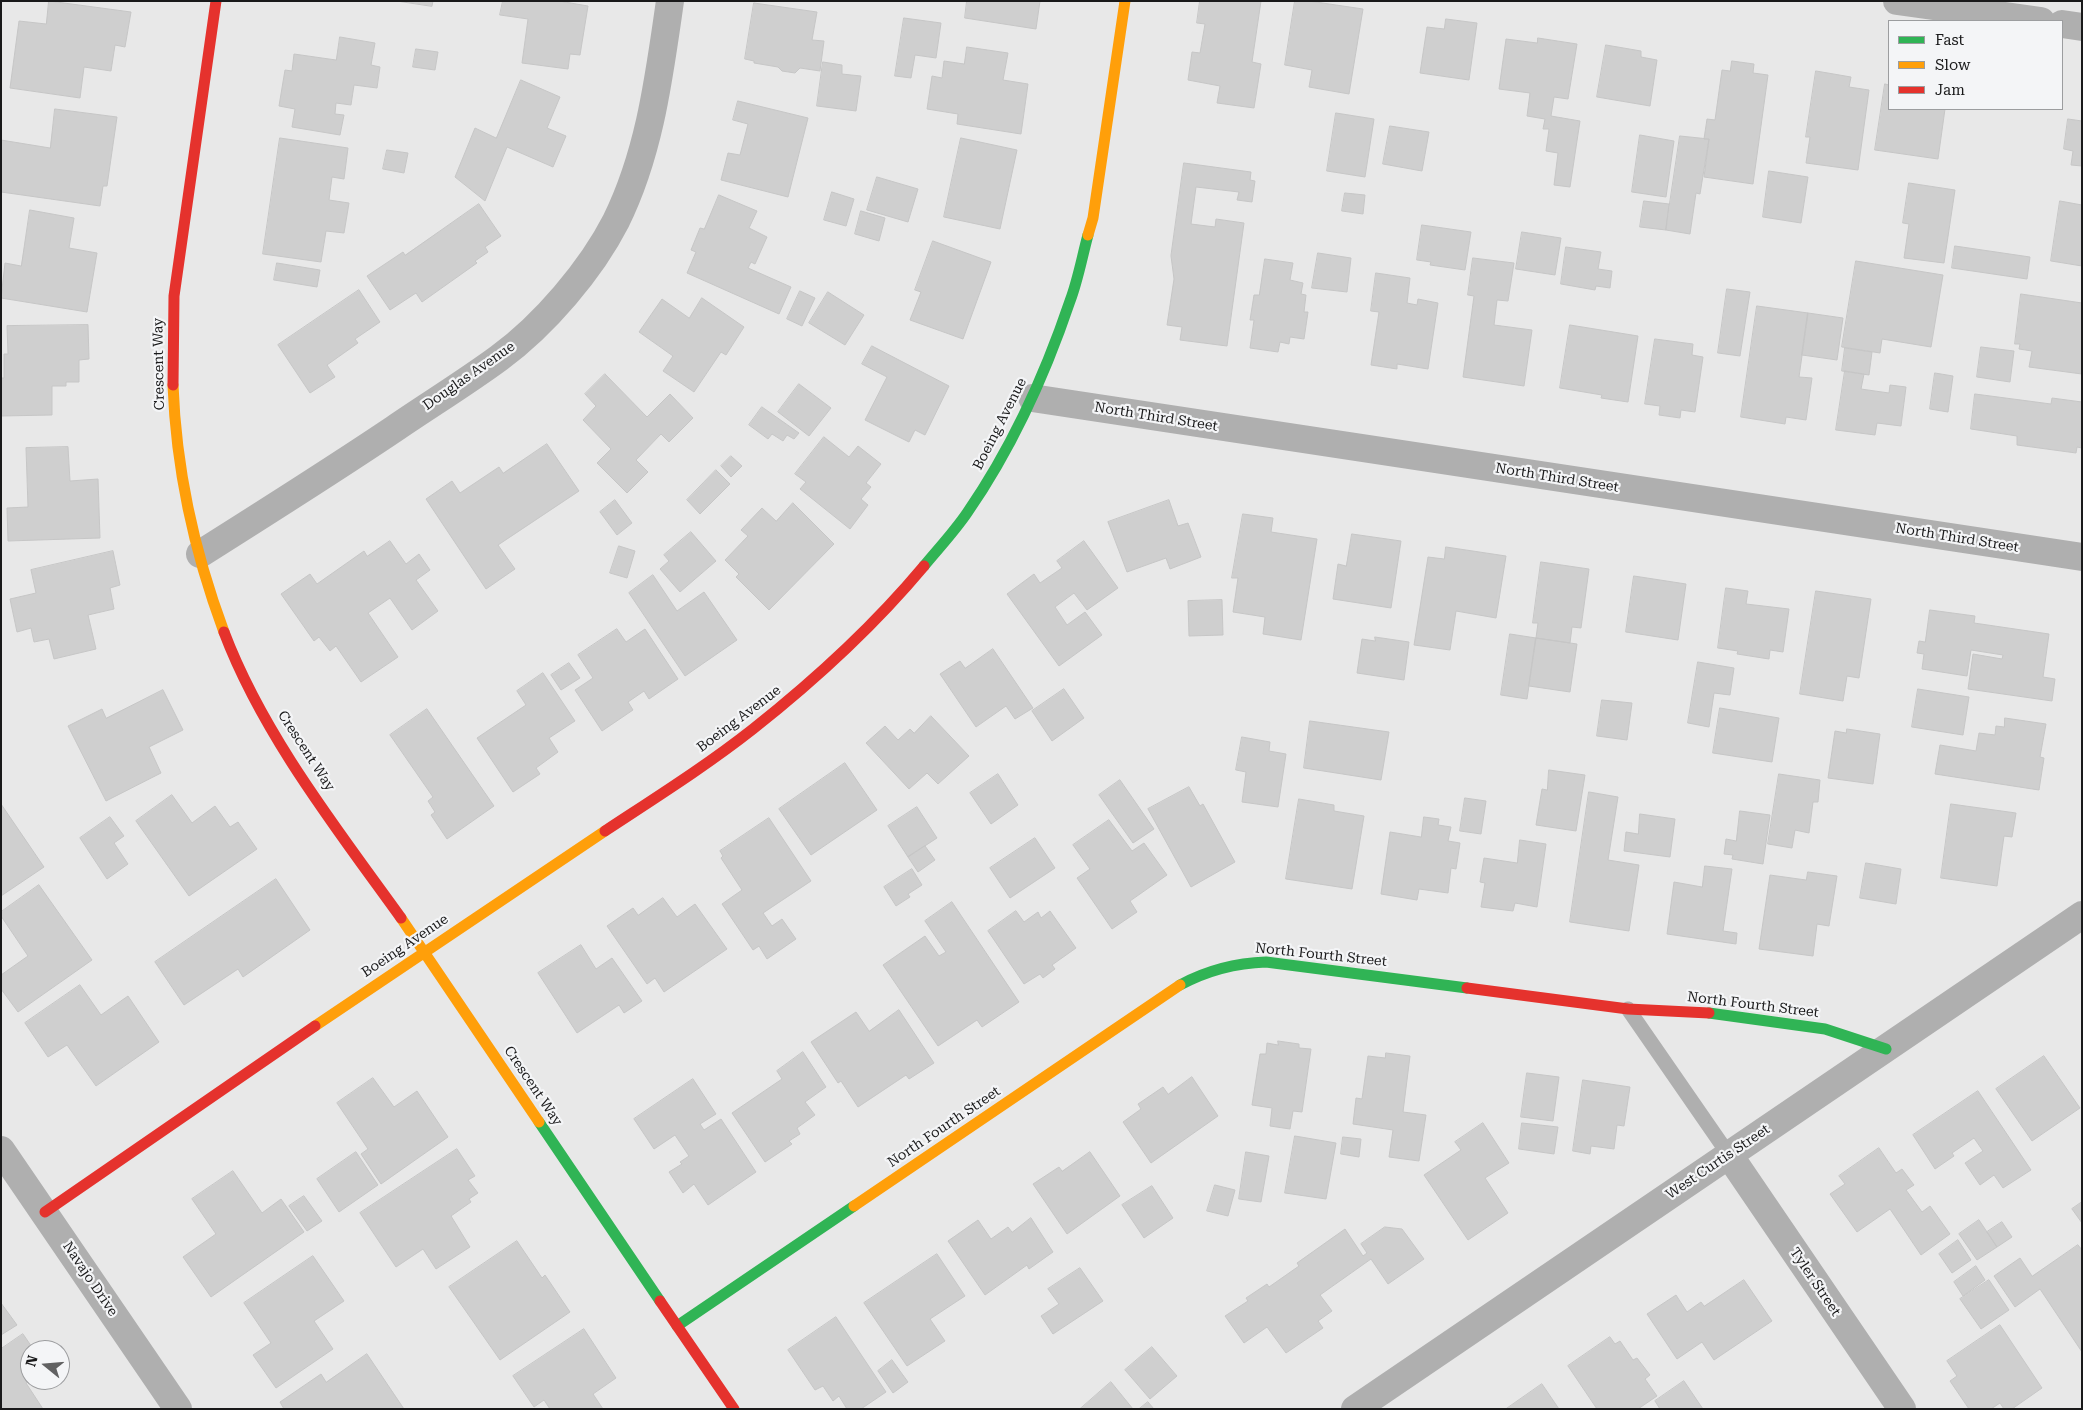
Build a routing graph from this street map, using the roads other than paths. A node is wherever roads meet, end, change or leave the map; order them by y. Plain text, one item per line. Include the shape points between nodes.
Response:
1 (216, 1) edge
2 (670, 1) edge
3 (1125, 1) edge
4 (1897, 1) edge
5 (2034, 20) edge
6 (2063, 24) edge
7 (2082, 27) edge
8 (1032, 398) junction
9 (200, 554) junction
10 (2082, 557) edge
11 (2082, 915) edge
12 (424, 951) junction
13 (1628, 1009) junction
14 (1886, 1048) junction
15 (1, 1150) edge
16 (1729, 1155) junction
17 (45, 1212) junction
18 (677, 1326) junction
19 (178, 1409) edge
20 (734, 1409) edge
21 (1355, 1409) edge
22 (1902, 1409) edge

1 - 9 street, Crescent Way via 174,296 171,340 176,436
2 - 9 street, Douglas Avenue via 654,107 633,181 615,222 591,261 564,295 501,357
3 - 8 street, Boeing Avenue via 1093,218 1071,299
4 - 5 street
6 - 7 street
8 - 10 street, North Third Street
8 - 12 street, Boeing Avenue via 992,476 966,515 903,591 834,662 752,730 701,767
9 - 12 street, Crescent Way via 223,629 261,707 305,778
11 - 14 street, West Curtis Street
12 - 17 street, Boeing Avenue
12 - 18 street, Crescent Way
13 - 14 street, North Fourth Street via 1696,1011 1825,1029
13 - 16 lane
13 - 18 street, North Fourth Street via 1266,962 1242,962 1205,971
14 - 16 street, West Curtis Street
15 - 17 street, Navajo Drive
16 - 21 street, West Curtis Street
16 - 22 street, Tyler Street
17 - 19 street, Navajo Drive
18 - 20 street, Crescent Way

